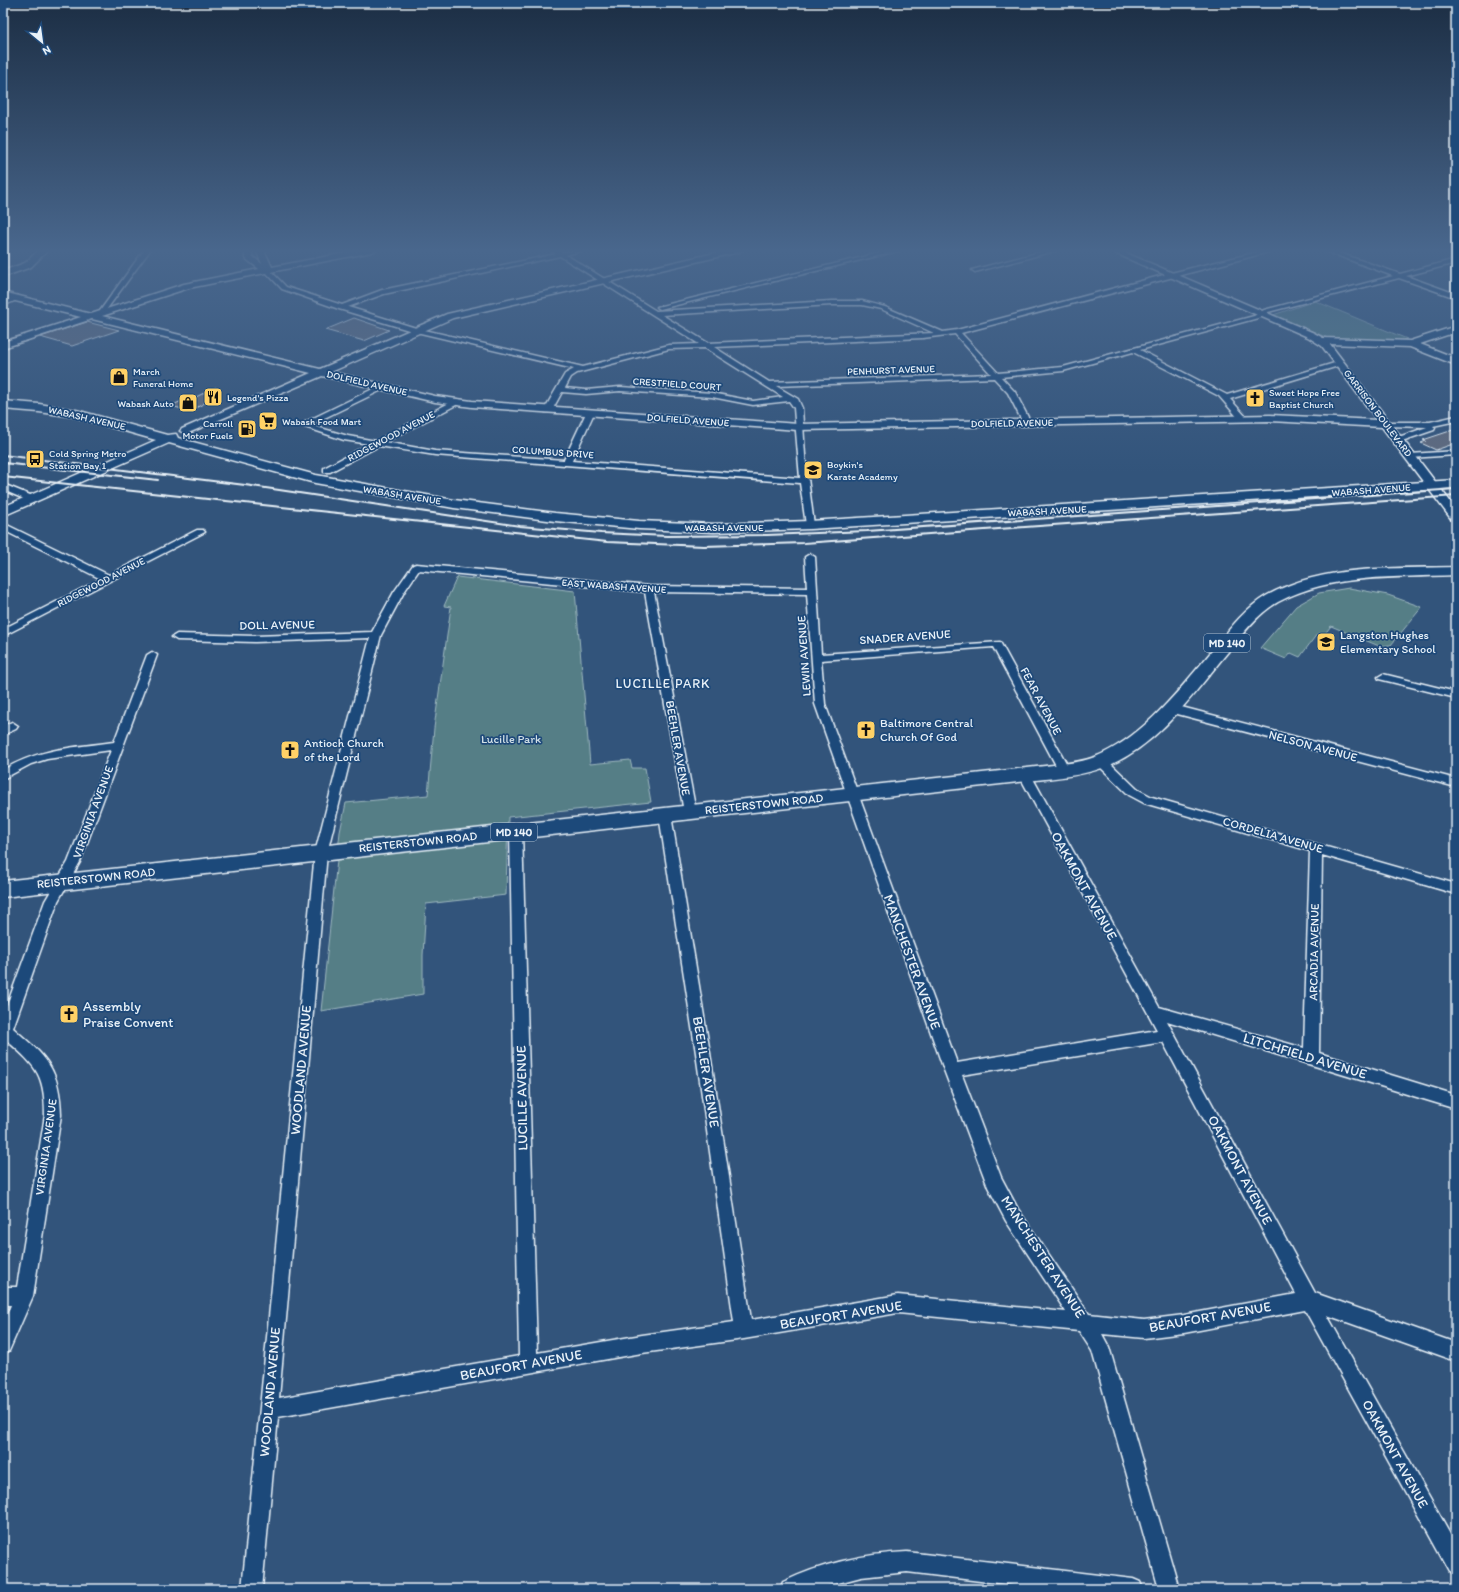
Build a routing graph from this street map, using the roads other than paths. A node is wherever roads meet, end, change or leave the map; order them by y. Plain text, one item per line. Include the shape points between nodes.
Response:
1 (65, 324) edge
2 (124, 324) edge
3 (395, 324) edge
4 (429, 324) edge
5 (673, 324) edge
6 (921, 324) edge
7 (986, 324) edge
8 (1225, 324) edge
9 (1284, 324) edge
10 (1456, 329) edge
11 (414, 330) junction
12 (957, 332) junction
13 (943, 334) junction
14 (1321, 341) junction
15 (1411, 344) junction
16 (3, 345) edge
17 (706, 345) junction
18 (1134, 350) junction
19 (1456, 362) edge
20 (1340, 364) junction
21 (580, 368) junction
22 (320, 372) junction
23 (996, 375) junction
24 (768, 384) junction
25 (382, 387) junction
26 (560, 390) junction
27 (3, 396) edge
28 (791, 398) junction
29 (1226, 398) junction
30 (455, 402) junction
31 (3, 405) edge
32 (92, 406) dead end
33 (548, 410) junction
34 (590, 413) junction
35 (1243, 418) junction
36 (1456, 418) edge
37 (1027, 423) junction
38 (1386, 424) junction
39 (1441, 424) junction
40 (798, 427) junction
41 (186, 431) junction
42 (170, 433) junction
43 (1399, 440) junction
44 (375, 443) junction
45 (1456, 453) edge
46 (1410, 456) junction
47 (566, 464) junction
48 (327, 470) junction
49 (1456, 474) edge
50 (805, 481) junction
51 (1456, 484) edge
52 (3, 487) edge
53 (1433, 487) junction
54 (32, 499) junction
55 (3, 512) edge
56 (1456, 517) edge
57 (809, 519) junction
58 (3, 526) edge
59 (200, 532) dead end
60 (810, 557) dead end
61 (416, 567) joint
62 (1456, 571) edge
63 (107, 578) junction
64 (650, 589) junction
65 (812, 590) junction
66 (3, 633) edge
67 (376, 635) junction
68 (178, 637) dead end
69 (996, 644) joint
70 (152, 655) dead end
71 (817, 657) junction
72 (1383, 677) dead end
73 (1456, 695) edge
74 (1170, 708) junction
75 (118, 745) junction
76 (1101, 761) junction
77 (1064, 770) junction
78 (3, 775) edge
79 (1025, 775) junction
80 (1456, 783) edge
81 (852, 795) junction
82 (690, 812) junction
83 (665, 815) junction
84 (516, 832) junction
85 (1316, 848) junction
86 (321, 853) junction
87 (64, 882) junction
88 (3, 889) edge
89 (1456, 889) edge
90 (1153, 1011) junction
91 (4, 1031) edge
92 (1167, 1035) junction
93 (1311, 1057) junction
94 (952, 1070) junction
95 (1456, 1102) edge
96 (3, 1296) edge
97 (24, 1296) junction
98 (1309, 1300) junction
99 (1086, 1324) junction
100 (744, 1330) junction
101 (3, 1345) edge
102 (1456, 1352) edge
103 (528, 1364) junction
104 (268, 1409) junction
105 (1456, 1564) edge
106 (252, 1589) edge
107 (790, 1589) edge
108 (1133, 1589) edge
109 (1169, 1589) edge

1 - 16 street
2 - 22 street, DOLFIELD AVENUE
3 - 11 street
4 - 11 street
5 - 17 street
6 - 13 street
7 - 12 street
8 - 18 street, PENHURST AVENUE
9 - 14 street, GARRISON BOULEVARD
10 - 15 street
11 - 21 street
11 - 22 street
12 - 13 street
12 - 23 street
13 - 17 street
14 - 15 street
14 - 20 street, GARRISON BOULEVARD
15 - 19 street
17 - 21 street via 660,348
17 - 24 street
18 - 23 street, PENHURST AVENUE via 1063,369
18 - 29 street
20 - 29 street
20 - 38 street, GARRISON BOULEVARD
21 - 26 street via 570,373
22 - 25 street, DOLFIELD AVENUE
22 - 41 street
23 - 24 street, PENHURST AVENUE
23 - 37 street via 1016,400
24 - 28 street
25 - 30 street, DOLFIELD AVENUE
25 - 44 street, COLUMBUS DRIVE via 303,425
26 - 28 street, CRESTFIELD COURT via 586,392 620,389 712,395 753,403
26 - 33 street
27 - 32 main road, WABASH AVENUE via 49,399
28 - 40 street via 797,405
29 - 35 street
30 - 33 street, DOLFIELD AVENUE
30 - 44 street, RIDGEWOOD AVENUE
31 - 42 main road, WABASH AVENUE via 76,414
33 - 34 street, DOLFIELD AVENUE
34 - 40 street, DOLFIELD AVENUE
34 - 47 street
35 - 37 street, DOLFIELD AVENUE
35 - 38 street, DOLFIELD AVENUE
36 - 39 street
37 - 40 street, DOLFIELD AVENUE
38 - 39 street
38 - 43 street, GARRISON BOULEVARD
39 - 43 street
40 - 50 street
41 - 42 main road
41 - 48 main road, WABASH AVENUE
42 - 54 main road
42 - 57 main road, WABASH AVENUE via 283,471 342,485 510,512 598,522 680,527 753,527
43 - 46 street, GARRISON BOULEVARD
44 - 47 street, COLUMBUS DRIVE via 451,455
44 - 48 street, RIDGEWOOD AVENUE
45 - 46 street
46 - 53 street, GARRISON BOULEVARD
47 - 50 street, COLUMBUS DRIVE
48 - 57 main road, WABASH AVENUE via 426,490 603,510
49 - 53 main road, WABASH AVENUE
50 - 57 street
51 - 53 main road, WABASH AVENUE
52 - 54 street
53 - 56 street, GARRISON BOULEVARD
53 - 57 main road, WABASH AVENUE
54 - 55 main road
58 - 63 street
59 - 63 street, RIDGEWOOD AVENUE
60 - 65 street, LEWIN AVENUE
61 - 64 street, EAST WABASH AVENUE
61 - 67 street, WOODLAND AVENUE
62 - 74 main road, REISTERSTOWN ROAD / MD 140 via 1339,577 1286,592 1271,600 1246,621
63 - 66 street, RIDGEWOOD AVENUE
64 - 65 street, EAST WABASH AVENUE
64 - 82 street, BEEHLER AVENUE
65 - 71 street, LEWIN AVENUE
67 - 68 street, DOLL AVENUE via 255,639
67 - 86 street, WOODLAND AVENUE
69 - 71 street, SNADER AVENUE
69 - 77 street, FEAR AVENUE
70 - 75 street, VIRGINIA AVENUE
71 - 81 street, LEWIN AVENUE via 820,704
72 - 73 street
74 - 76 main road, REISTERSTOWN ROAD / MD 140 via 1139,741
74 - 80 street, NELSON AVENUE
75 - 78 street via 46,755 27,761
75 - 87 street, VIRGINIA AVENUE
76 - 77 main road, REISTERSTOWN ROAD / MD 140
76 - 85 street, CORDELIA AVENUE via 1140,797
77 - 79 main road, REISTERSTOWN ROAD / MD 140
79 - 81 main road, REISTERSTOWN ROAD / MD 140
79 - 90 street, OAKMONT AVENUE
81 - 82 main road, REISTERSTOWN ROAD / MD 140
81 - 94 street, MANCHESTER AVENUE
82 - 83 main road, REISTERSTOWN ROAD / MD 140
83 - 84 main road, REISTERSTOWN ROAD / MD 140
83 - 100 street, BEEHLER AVENUE via 704,1053
84 - 86 main road, REISTERSTOWN ROAD / MD 140
84 - 103 street, LUCILLE AVENUE
85 - 89 street, CORDELIA AVENUE
85 - 93 street, ARCADIA AVENUE
86 - 87 main road, REISTERSTOWN ROAD / MD 140
86 - 104 street, WOODLAND AVENUE
87 - 88 main road, REISTERSTOWN ROAD / MD 140
87 - 91 street, VIRGINIA AVENUE via 52,901
90 - 92 street, OAKMONT AVENUE
90 - 93 street, LITCHFIELD AVENUE
91 - 97 street, VIRGINIA AVENUE via 46,1070 52,1082 54,1095
92 - 94 street
92 - 98 street, OAKMONT AVENUE
93 - 95 street, LITCHFIELD AVENUE
94 - 99 street, MANCHESTER AVENUE via 1002,1197
96 - 97 street
97 - 101 street, VIRGINIA AVENUE
98 - 99 street, BEAUFORT AVENUE via 1159,1328
98 - 102 street
98 - 105 street, OAKMONT AVENUE
99 - 100 street, BEAUFORT AVENUE via 898,1304
99 - 109 street, MANCHESTER AVENUE via 1100,1347
100 - 103 street, BEAUFORT AVENUE via 642,1344
103 - 104 street, BEAUFORT AVENUE
104 - 106 street, WOODLAND AVENUE
107 - 108 street via 812,1578 841,1569 876,1563 907,1562

